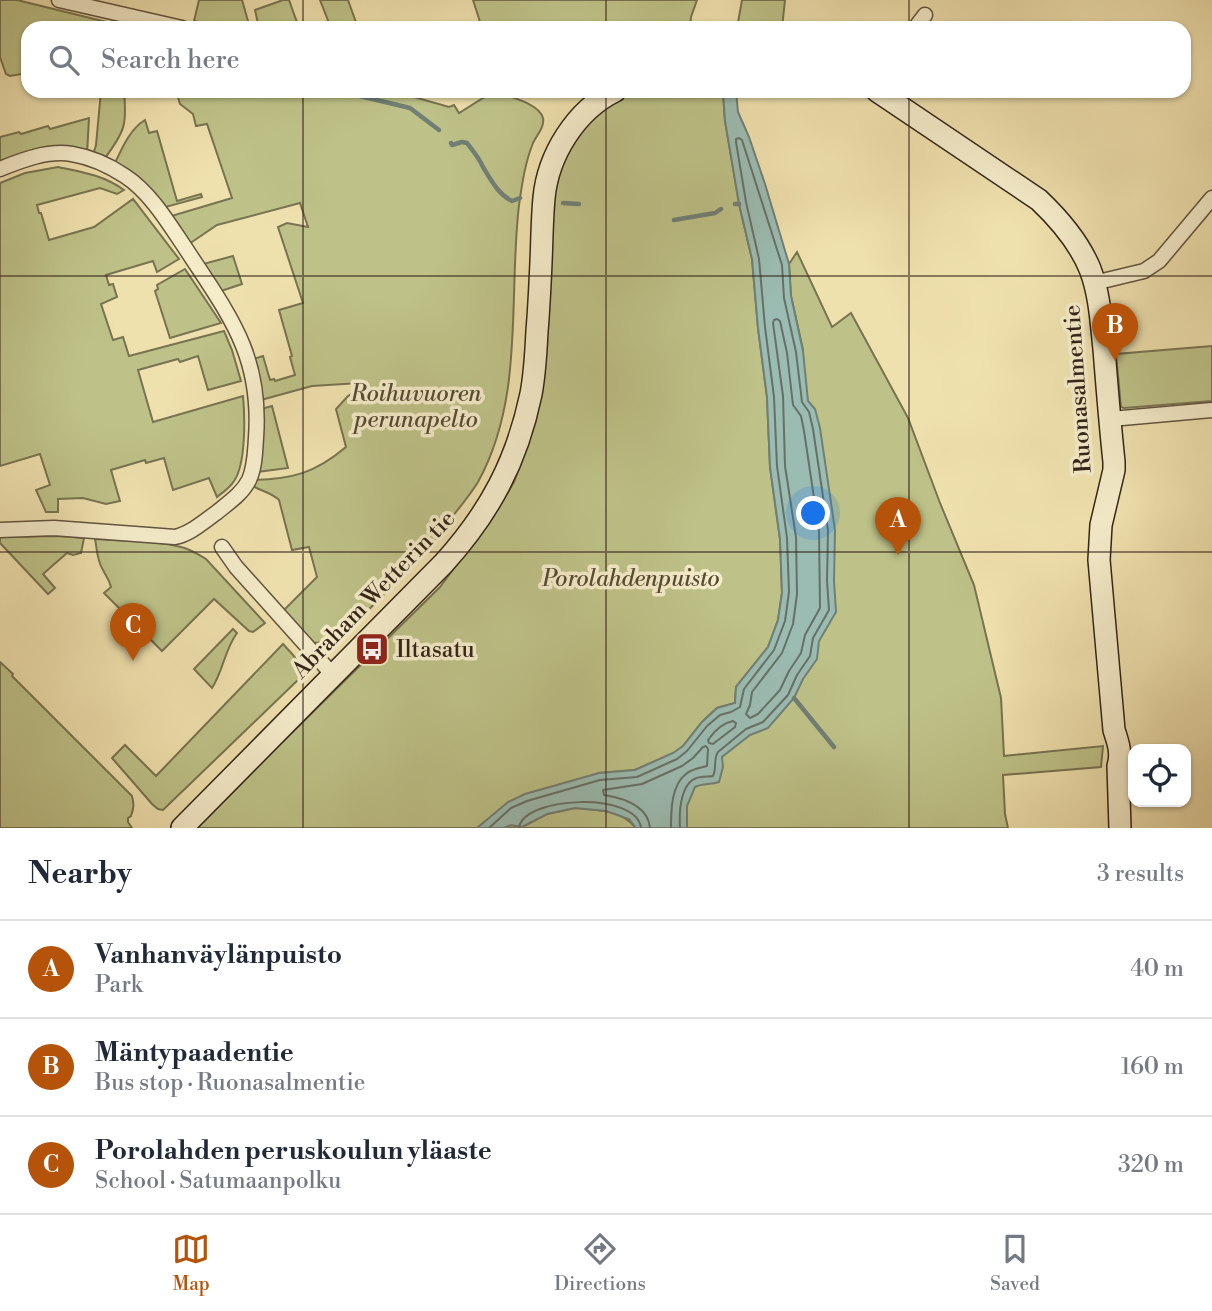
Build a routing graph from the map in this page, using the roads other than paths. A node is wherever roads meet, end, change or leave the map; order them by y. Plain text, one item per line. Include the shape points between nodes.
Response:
1 (59, 0) edge
2 (925, 15) dead end
3 (151, 21) edge
4 (920, 21) edge
5 (604, 98) edge
6 (887, 98) edge
7 (0, 169) edge
8 (1212, 198) edge
9 (1094, 283) junction
10 (1212, 410) edge
11 (1111, 419) junction
12 (0, 530) edge
13 (222, 547) dead end
14 (333, 676) junction
15 (181, 828) edge
16 (1120, 828) edge

1 - 3 street
2 - 4 street
5 - 14 street, Abraham Wetterin tie via 567,134 548,178 534,371 521,435 508,470 463,542
6 - 9 street, Ruonasalmentie via 1039,200 1069,233
7 - 12 street via 48,154 69,154 126,176 140,188 234,324 257,404 250,478 235,498 187,533 175,537 54,528
8 - 9 street via 1159,261 1144,271
9 - 11 street, Ruonasalmentie
10 - 11 street
11 - 16 street, Ruonasalmentie via 1114,470 1101,526 1099,560 1120,758
13 - 14 street
14 - 15 street, Abraham Wetterin tie

